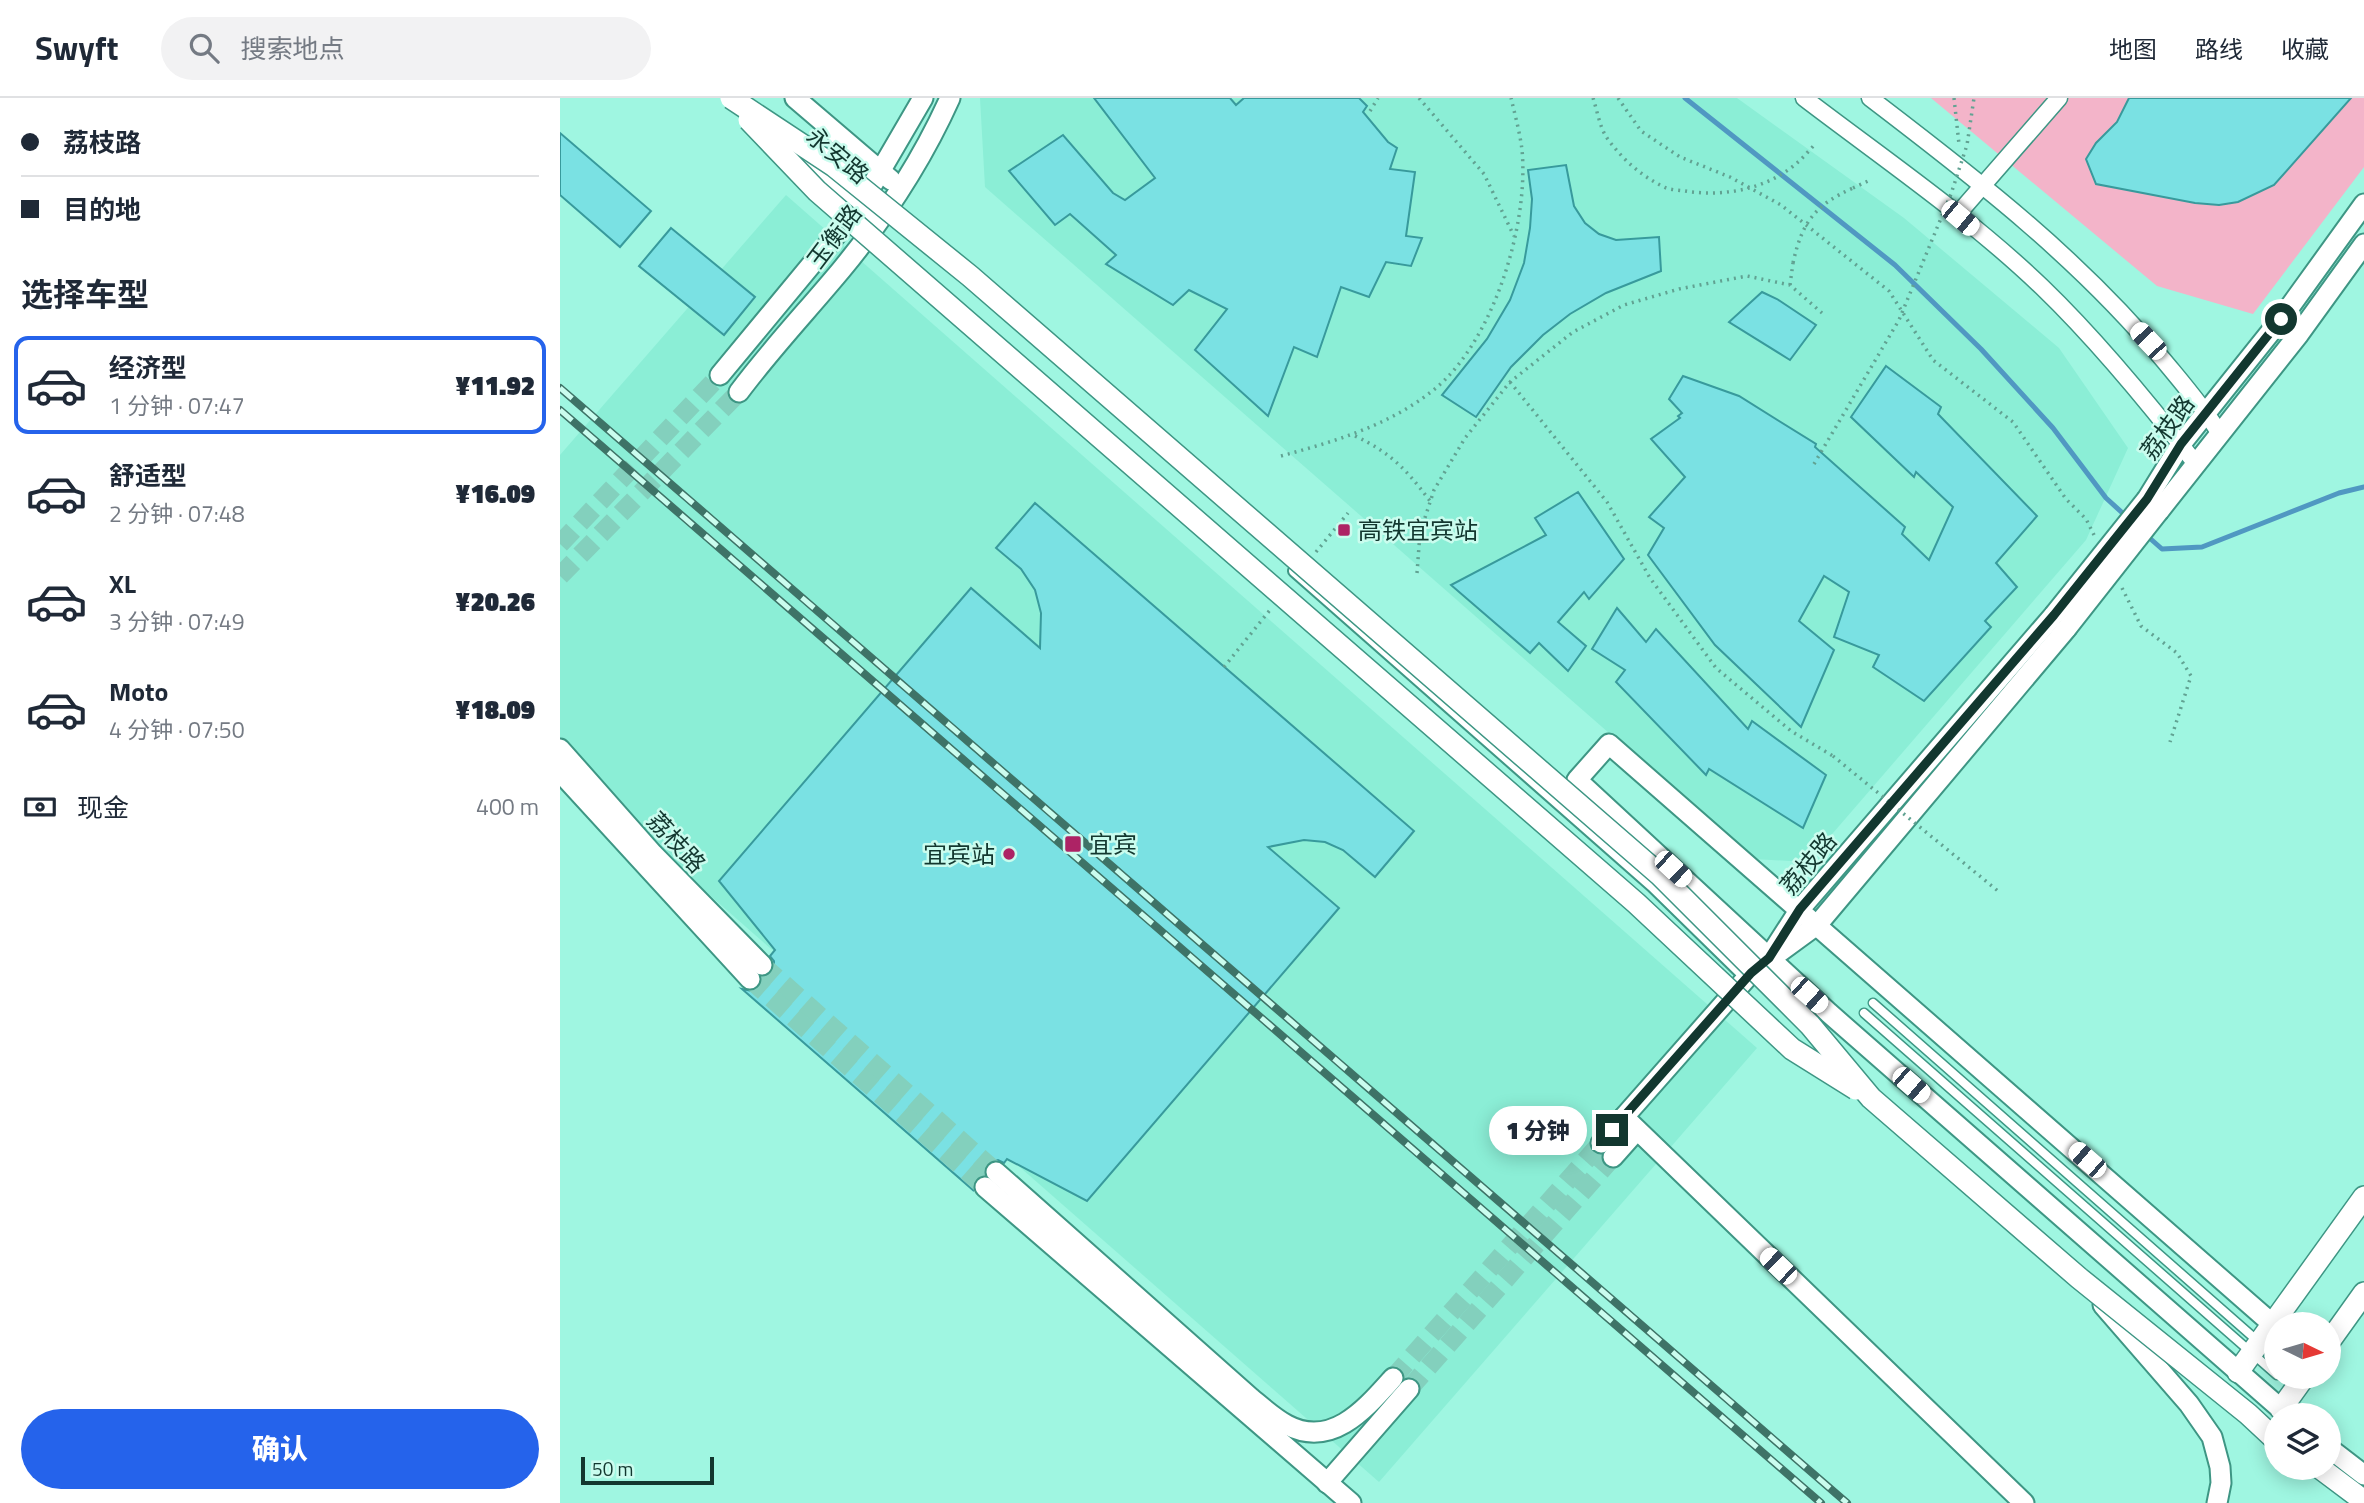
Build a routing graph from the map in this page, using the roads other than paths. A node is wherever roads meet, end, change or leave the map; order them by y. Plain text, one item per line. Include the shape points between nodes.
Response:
1 (730, 98) edge
2 (737, 98) edge
3 (795, 98) edge
4 (923, 98) edge
5 (950, 98) edge
6 (1804, 98) edge
7 (1870, 98) edge
8 (2059, 98) edge
9 (881, 172) junction
10 (900, 187) junction
11 (1983, 187) junction
12 (2364, 204) edge
13 (860, 206) junction
14 (1957, 215) junction
15 (881, 216) junction
16 (2364, 244) edge
17 (720, 375) tunnel mouth
18 (739, 392) tunnel mouth
19 (2206, 412) junction
20 (2220, 434) junction
21 (2181, 444) junction
22 (2196, 464) junction
23 (2153, 505) junction
24 (2061, 621) junction
25 (560, 750) edge
26 (560, 772) edge
27 (1800, 909) junction
28 (1818, 924) junction
29 (1769, 958) junction
30 (1746, 978) junction
31 (1873, 1003) dead end
32 (1864, 1013) dead end
33 (1871, 1098) junction
34 (1631, 1123) junction
35 (1607, 1150) tunnel mouth
36 (2364, 1197) edge
37 (2079, 1278) junction
38 (2364, 1293) edge
39 (2285, 1312) edge
40 (2264, 1316) edge
41 (2342, 1324) edge
42 (2264, 1338) edge
43 (2255, 1348) junction
44 (2264, 1352) edge
45 (2264, 1356) edge
46 (2238, 1372) junction
47 (2274, 1403) edge
48 (2264, 1428) edge
49 (2341, 1457) edge
50 (2364, 1475) edge
51 (2320, 1480) edge
52 (2336, 1480) edge
53 (1327, 1483) junction
54 (2364, 1501) edge
55 (1351, 1503) edge
56 (2024, 1503) edge
57 (2217, 1503) edge
58 (2345, 1503) edge

1 - 33 main road, bridge via 817,191 1636,903 1792,1049
1 - 33 main road, bridge via 834,166 930,241 1660,876 1810,1025
2 - 13 street, 永安路
3 - 9 street, 永安路
4 - 9 street, 玉衡路
5 - 10 street, 玉衡路
6 - 14 street
7 - 11 street
8 - 11 street
9 - 10 street, 永安路
9 - 13 street, 玉衡路
10 - 15 street, 玉衡路
11 - 14 street
11 - 19 street via 2067,256 2148,341
12 - 19 street, 荔枝路
13 - 15 street, 永安路
13 - 17 street, 玉衡路
14 - 21 street via 2084,330
15 - 18 street, 玉衡路
15 - 30 street via 1652,886
16 - 20 street, 荔枝路
19 - 20 street
19 - 21 street, 荔枝路
20 - 22 street, 荔枝路
21 - 22 street
21 - 23 street, 荔枝路
22 - 23 street, 荔枝路
23 - 24 street, 荔枝路, bridge
24 - 27 street, 荔枝路
24 - 28 street, 荔枝路
25 - 26 street, 荔枝路 via 756,972
27 - 28 street
27 - 29 street, 荔枝路
27 - 29 street via 1609,744 1577,780
28 - 29 street, 荔枝路
28 - 40 street
29 - 30 street
29 - 46 street
30 - 34 street
31 - 43 lane
32 - 43 lane
33 - 37 main road, bridge
34 - 35 street
34 - 56 street
36 - 39 main road
37 - 48 main road, bridge
37 - 57 street, bridge via 2208,1430 2220,1467
38 - 41 main road
42 - 43 main road
43 - 44 lane
43 - 45 lane
43 - 46 main road
46 - 47 street
49 - 50 street
51 - 58 main road
52 - 54 main road
53 - 53 street via 1401,1384 1342,1426 1317,1432 1290,1427 990,1180
53 - 55 street

